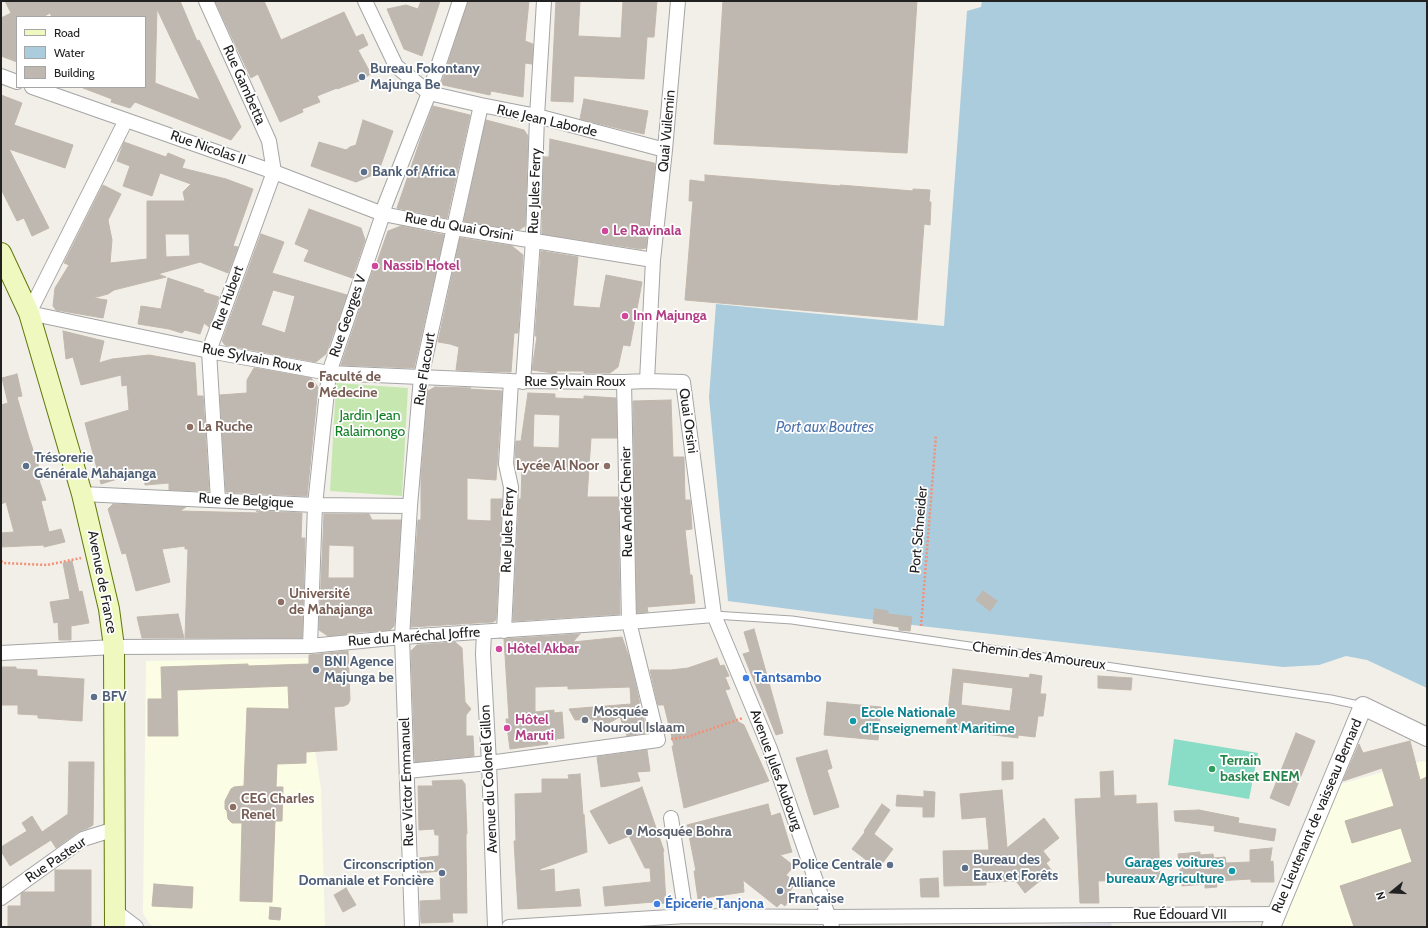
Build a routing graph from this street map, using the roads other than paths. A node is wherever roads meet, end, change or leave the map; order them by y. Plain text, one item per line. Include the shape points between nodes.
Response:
1 (206, 1) edge
2 (365, 1) edge
3 (460, 1) edge
4 (544, 1) edge
5 (678, 1) edge
6 (1, 76) edge
7 (16, 82) edge
8 (35, 88) edge
9 (429, 93) junction
10 (480, 105) junction
11 (537, 116) junction
12 (126, 120) junction
13 (665, 150) junction
14 (274, 172) junction
15 (382, 214) junction
16 (454, 228) junction
17 (533, 240) junction
18 (1, 255) edge
19 (653, 260) junction
20 (29, 313) junction
21 (209, 351) junction
22 (329, 373) junction
23 (421, 377) junction
24 (647, 381) junction
25 (517, 382) junction
26 (624, 382) junction
27 (82, 494) junction
28 (218, 500) junction
29 (315, 505) junction
30 (410, 506) junction
31 (714, 615) junction
32 (629, 622) junction
33 (504, 631) junction
34 (484, 632) junction
35 (402, 637) junction
36 (310, 646) junction
37 (114, 647) junction
38 (1, 653) edge
39 (1363, 706) junction
40 (1427, 737) edge
41 (489, 763) junction
42 (407, 771) junction
43 (671, 818) dead end
44 (115, 829) junction
45 (1, 898) edge
46 (686, 916) junction
47 (115, 919) edge
48 (1273, 921) edge
49 (830, 922) edge
50 (136, 927) edge
51 (412, 927) edge
52 (495, 927) edge
53 (509, 927) edge

1 - 14 street, Rue Gambetta via 269,141
2 - 9 street via 396,66
3 - 9 street, Rue Georges V
4 - 11 street, Rue Jules Ferry
5 - 13 street, Quai Vuilemin
6 - 7 street
8 - 12 street, Rue Nicolas II
9 - 10 street, Rue Jean Laborde
9 - 15 street, Rue Georges V
10 - 11 street, Rue Jean Laborde
10 - 16 street, Rue Flacourt
11 - 13 street, Rue Jean Laborde
11 - 17 street, Rue Jules Ferry
12 - 14 street, Rue Nicolas II
12 - 20 street
13 - 19 street, Quai Vuilemin
14 - 15 street, Rue Nicolas II
14 - 21 street, Rue Hubert
15 - 16 street, Rue du Quai Orsini
15 - 22 street, Rue Georges V
16 - 17 street, Rue du Quai Orsini
16 - 23 street, Rue Flacourt
17 - 19 street, Rue du Quai Orsini
17 - 25 street, Rue Jules Ferry
18 - 20 main road, Avenue de France
19 - 24 street
20 - 21 street, Rue Sylvain Roux
20 - 27 main road, Avenue de France
21 - 22 street, Rue Sylvain Roux
21 - 28 street, Rue Hubert
22 - 23 street, Rue Sylvain Roux
22 - 29 street, Rue Georges V
23 - 25 street, Rue Sylvain Roux
23 - 30 street, Rue Flacourt
24 - 26 street, Rue Sylvain Roux
24 - 31 street, Quai Orsini via 683,382
25 - 26 street, Rue Sylvain Roux
25 - 33 street, Rue Jules Ferry via 506,464 511,487
26 - 32 street, Rue André Chenier
27 - 28 street, Rue de Belgique
27 - 37 main road, Avenue de France via 109,609
28 - 29 street, Rue de Belgique
29 - 30 street, Rue de Belgique
29 - 36 street, Rue Georges V
30 - 35 street, Rue Flacourt
31 - 32 street, Rue du Maréchal Joffre
31 - 39 lane, Chemin des Amoureux via 792,620 1331,699
31 - 49 street, Avenue Jules Aubourg via 770,749
32 - 33 street, Rue du Maréchal Joffre
32 - 41 street, Rue André Chenier via 658,740
33 - 34 street, Rue du Maréchal Joffre
34 - 35 street, Rue du Maréchal Joffre
34 - 41 street, Avenue du Colonel Gillon
35 - 36 street, Rue du Maréchal Joffre
35 - 42 street, Rue Victor Emmanuel
36 - 37 street, Rue du Maréchal Joffre
37 - 38 street, Rue du Maréchal Joffre
37 - 44 main road, Avenue de France
39 - 40 street
39 - 48 street, Rue Lieutenant de vaisseau Bernard
41 - 42 street
41 - 52 street, Avenue du Colonel Gillon
42 - 51 street, Rue Victor Emmanuel
43 - 46 street
44 - 45 street, Rue Pasteur via 83,839
44 - 47 main road, Avenue de France
46 - 49 street, Rue Édouard VII
46 - 53 street, Rue Édouard VII
47 - 50 street
48 - 49 street, Rue Édouard VII

